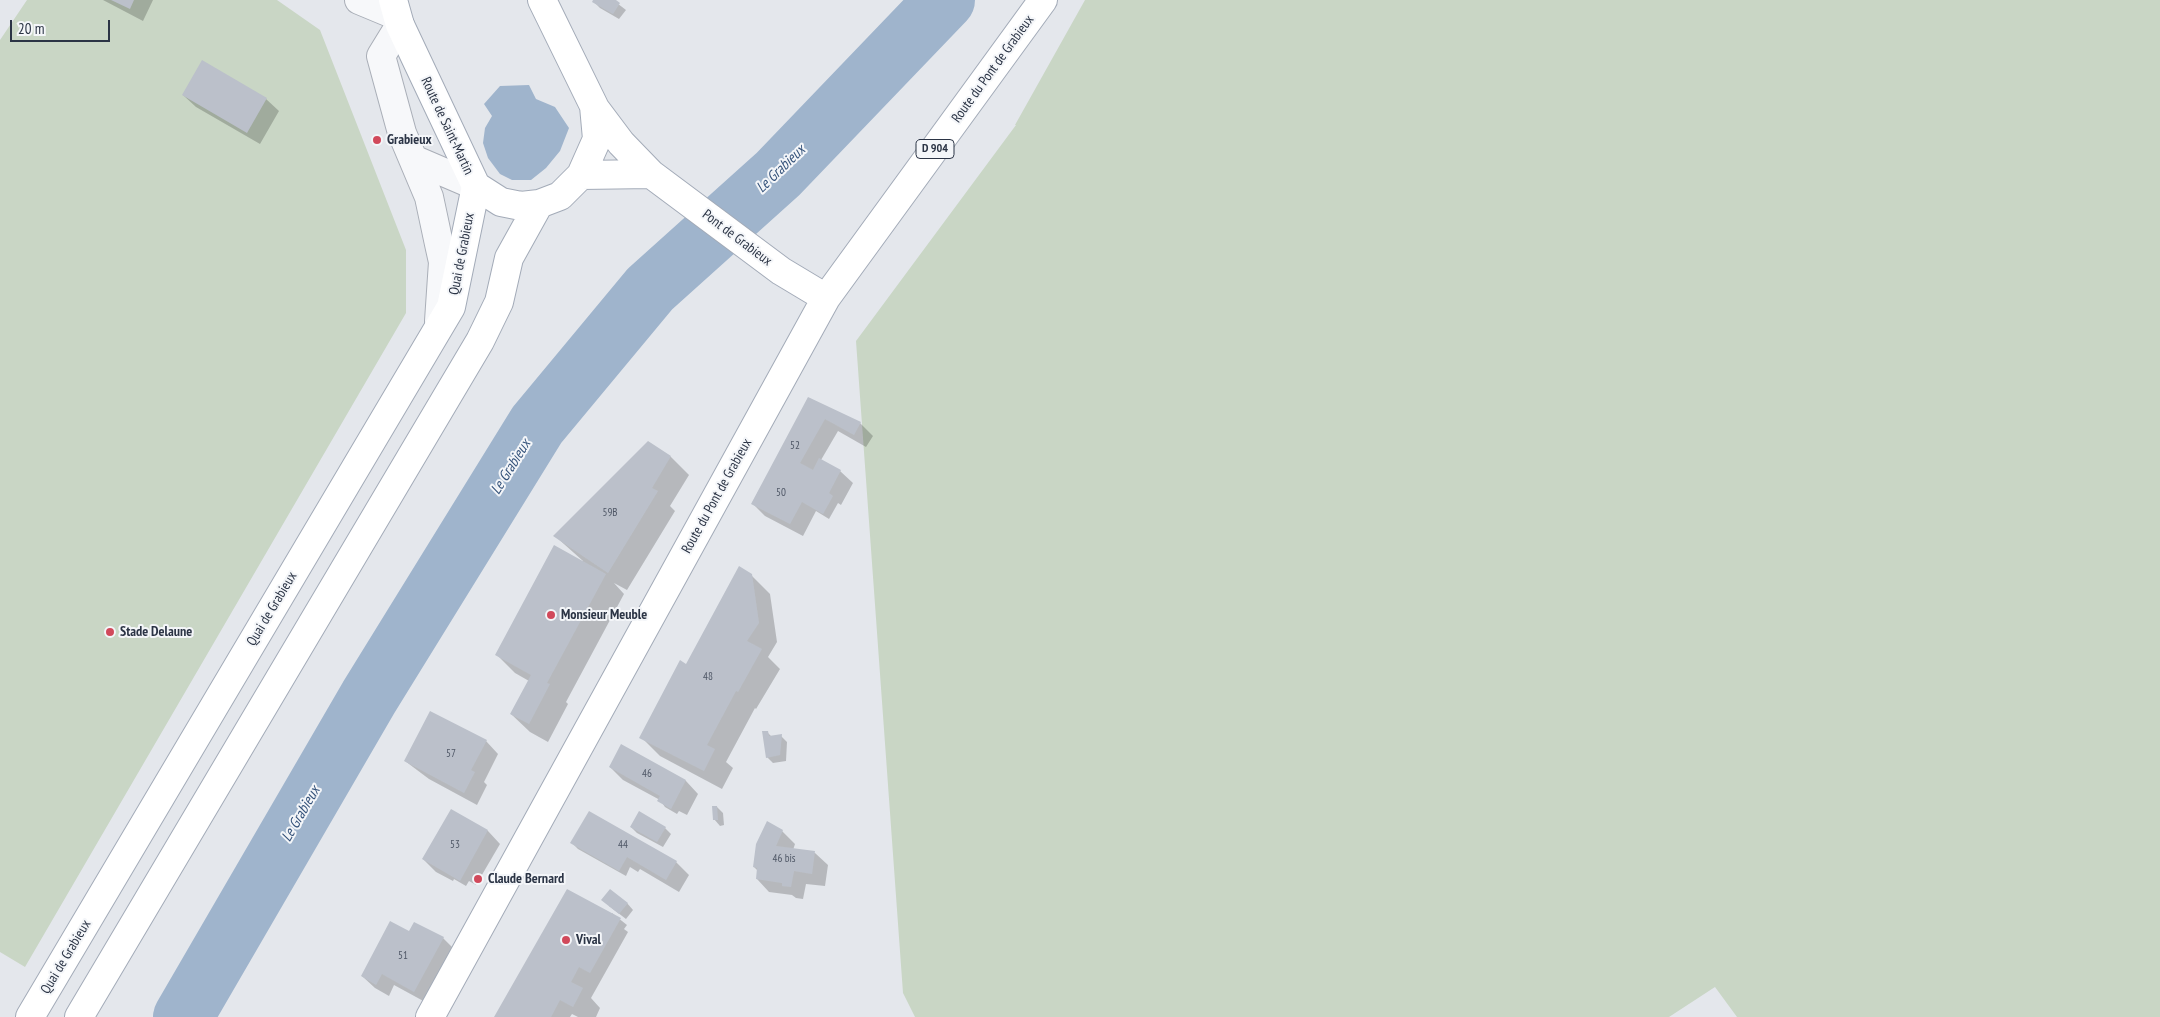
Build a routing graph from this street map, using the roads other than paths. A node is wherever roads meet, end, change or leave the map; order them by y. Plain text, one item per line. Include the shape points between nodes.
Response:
1 (359, 0) edge
2 (542, 0) edge
3 (1043, 0) edge
4 (396, 13) edge
5 (594, 106) junction
6 (413, 159) junction
7 (651, 174) junction
8 (581, 175) junction
9 (476, 186) junction
10 (540, 204) junction
11 (826, 298) junction
12 (439, 328) junction
13 (30, 1017) edge
14 (79, 1017) edge
15 (430, 1017) edge

1 - 4 street
2 - 5 main road, Route de Saint-Martin
3 - 11 main road, Route du Pont de Grabieux / D 904
4 - 6 street via 381,56 402,133
4 - 9 main road, Route de Saint-Martin
5 - 7 main road, Pont de Grabieux via 621,143
5 - 8 main road, Route de Saint-Martin via 597,139
6 - 9 street
6 - 12 street via 429,197 443,262
7 - 8 main road
7 - 11 main road, Pont de Grabieux via 781,271
8 - 10 main road, Route de Saint-Martin via 560,196
9 - 10 main road, Route de Saint-Martin via 502,202 521,206
9 - 12 main road, Quai de Grabieux via 451,307
10 - 14 main road via 509,258 499,302 480,342
11 - 15 main road, Route du Pont de Grabieux / D 904
12 - 13 main road, Quai de Grabieux

